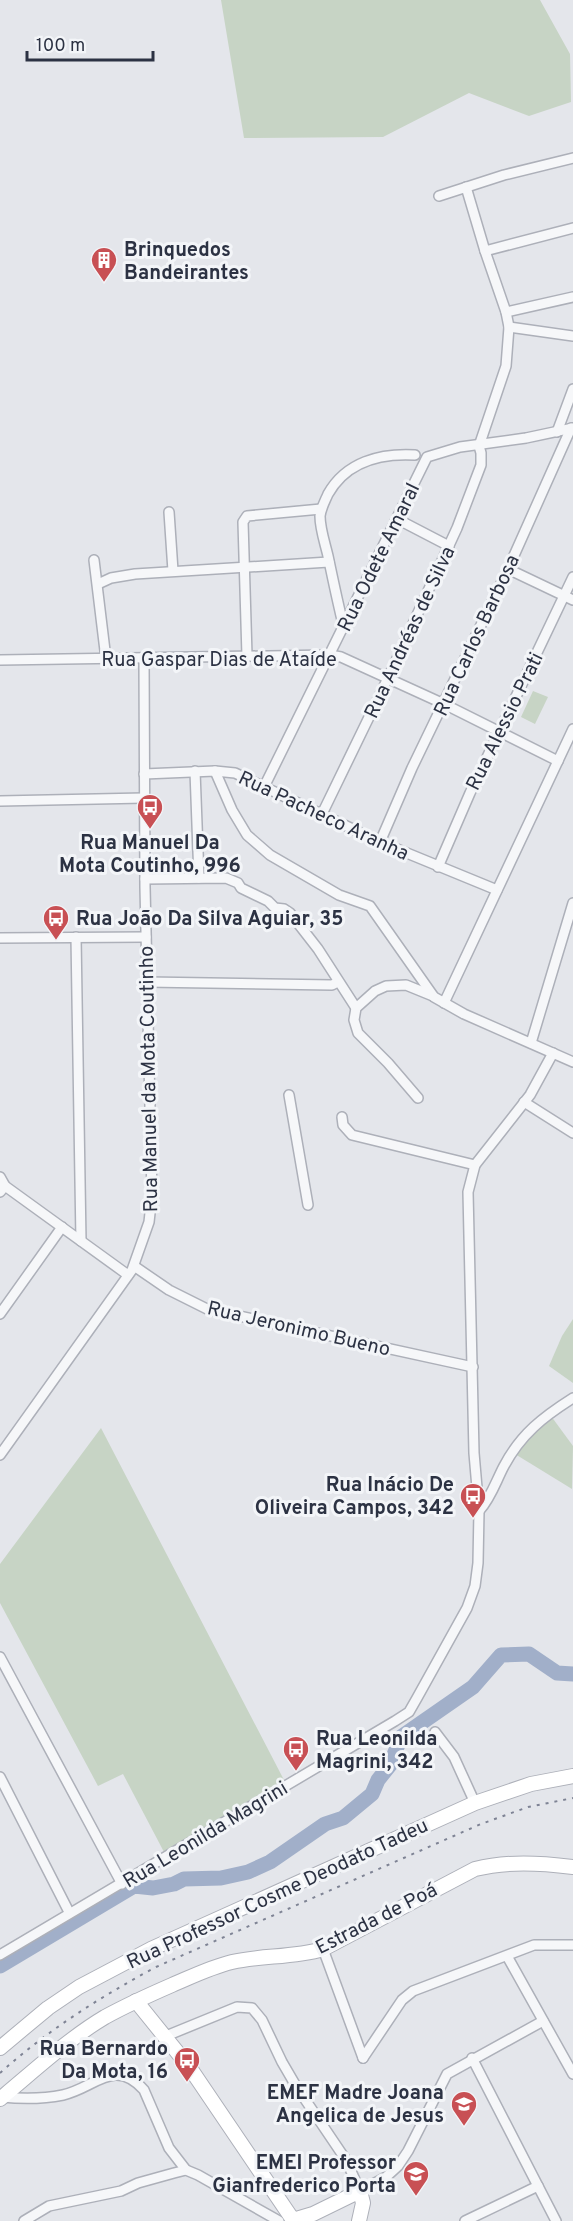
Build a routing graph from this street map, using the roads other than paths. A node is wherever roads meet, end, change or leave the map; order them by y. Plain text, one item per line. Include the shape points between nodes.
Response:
1 (573, 158) edge
2 (466, 187) junction
3 (439, 196) dead end
4 (573, 228) edge
5 (485, 251) junction
6 (573, 297) edge
7 (506, 312) junction
8 (509, 327) junction
9 (573, 336) edge
10 (573, 389) edge
11 (572, 428) edge
12 (557, 432) junction
13 (479, 446) junction
14 (415, 456) dead end
15 (321, 509) junction
16 (169, 512) dead end
17 (397, 519) junction
18 (449, 546) junction
19 (94, 561) dead end
20 (329, 562) junction
21 (243, 568) junction
22 (508, 569) junction
23 (173, 571) junction
24 (573, 576) edge
25 (98, 584) junction
26 (569, 598) edge
27 (344, 628) junction
28 (330, 655) junction
29 (247, 656) junction
30 (144, 658) junction
31 (106, 659) junction
32 (0, 660) edge
33 (388, 678) junction
34 (444, 704) junction
35 (573, 729) edge
36 (500, 732) junction
37 (558, 761) junction
38 (195, 771) junction
39 (215, 771) junction
40 (144, 774) junction
41 (264, 787) junction
42 (144, 798) junction
43 (0, 801) edge
44 (322, 814) junction
45 (380, 842) junction
46 (438, 867) junction
47 (199, 878) junction
48 (145, 879) junction
49 (497, 890) junction
50 (573, 903) edge
51 (76, 937) junction
52 (146, 937) junction
53 (0, 938) edge
54 (147, 982) junction
55 (338, 982) junction
56 (434, 997) junction
57 (444, 1003) junction
58 (356, 1008) junction
59 (531, 1043) junction
60 (553, 1053) junction
61 (573, 1062) edge
62 (290, 1095) dead end
63 (418, 1098) dead end
64 (524, 1102) junction
65 (342, 1117) dead end
66 (573, 1133) edge
67 (475, 1165) junction
68 (2, 1185) edge
69 (308, 1205) dead end
70 (62, 1227) junction
71 (81, 1241) junction
72 (134, 1266) junction
73 (128, 1275) junction
74 (0, 1314) edge
75 (473, 1367) junction
76 (573, 1398) edge
77 (0, 1455) edge
78 (479, 1511) junction
79 (0, 1658) edge
80 (435, 1732) dead end
81 (573, 1776) edge
82 (0, 1777) edge
83 (475, 1803) junction
84 (573, 1867) edge
85 (122, 1884) junction
86 (69, 1912) junction
87 (573, 1945) edge
88 (322, 1949) junction
89 (0, 1955) edge
90 (507, 1956) junction
91 (136, 2001) junction
92 (543, 2021) junction
93 (166, 2036) junction
94 (0, 2048) edge
95 (472, 2058) junction
96 (573, 2074) edge
97 (1, 2098) edge
98 (186, 2170) junction
99 (538, 2186) junction
100 (360, 2191) junction
101 (24, 2221) edge
102 (287, 2221) edge
103 (359, 2221) edge
104 (465, 2221) edge
105 (556, 2221) edge

1 - 2 street
2 - 3 street
2 - 5 street, Rua Andréas de Silva
4 - 5 street
5 - 7 street, Rua Andréas de Silva
6 - 7 street
7 - 8 street, Rua Andréas de Silva
8 - 9 street
8 - 13 street, Rua Andréas de Silva via 506,366
10 - 12 street
11 - 12 street
11 - 22 street, Rua Carlos Barbosa
12 - 13 street
13 - 17 street, Rua Odete Amaral via 427,456
13 - 18 street, Rua Andréas de Silva via 481,465
14 - 15 street via 383,456 353,467 338,480
15 - 20 street
15 - 21 street via 247,516 243,522
16 - 23 street
17 - 18 street
17 - 27 street, Rua Odete Amaral
18 - 33 street, Rua Andréas de Silva
19 - 25 street
20 - 21 street
20 - 27 street
21 - 23 street
21 - 29 street
22 - 26 street
22 - 34 street, Rua Carlos Barbosa
23 - 25 street via 119,577
24 - 26 street, Rua Alessio Prati
25 - 31 street
26 - 36 street, Rua Alessio Prati
27 - 28 street, Rua Odete Amaral
28 - 29 street, Rua Gaspar Dias de Ataíde
28 - 33 street, Rua Gaspar Dias de Ataíde via 351,660
28 - 41 street, Rua Odete Amaral
29 - 30 street, Rua Gaspar Dias de Ataíde
30 - 31 street, Rua Gaspar Dias de Ataíde
30 - 40 street, Rua Manuel da Mota Coutinho
31 - 32 street, Rua Gaspar Dias de Ataíde
33 - 34 street, Rua Gaspar Dias de Ataíde
33 - 44 street, Rua Andréas de Silva
34 - 36 street, Rua Gaspar Dias de Ataíde
34 - 45 street, Rua Carlos Barbosa
35 - 37 street
36 - 37 street, Rua Gaspar Dias de Ataíde
36 - 46 street, Rua Alessio Prati
37 - 49 street
38 - 39 street, Rua Pacheco Aranha
38 - 40 street, Rua Pacheco Aranha
38 - 47 street
39 - 41 street, Rua Pacheco Aranha via 235,773
39 - 56 street via 247,835 270,855 339,895 369,906
40 - 42 street, Rua Manuel da Mota Coutinho
41 - 44 street, Rua Pacheco Aranha
42 - 43 street
42 - 48 street, Rua Manuel da Mota Coutinho
44 - 45 street, Rua Pacheco Aranha
45 - 46 street, Rua Pacheco Aranha
46 - 49 street, Rua Pacheco Aranha
47 - 48 street
47 - 55 street via 238,883 275,908 290,913
48 - 52 street, Rua Manuel da Mota Coutinho
49 - 57 street
50 - 59 street
51 - 52 street
51 - 53 street
51 - 71 street
52 - 54 street, Rua Manuel da Mota Coutinho
54 - 55 street via 332,986
54 - 72 street, Rua Manuel da Mota Coutinho via 151,1206 144,1243
55 - 58 street
56 - 57 street
56 - 58 street via 406,985 390,985 375,991
57 - 59 street
58 - 63 street via 358,1033
59 - 60 street
60 - 61 street
60 - 64 street
62 - 69 street
64 - 66 street
64 - 67 street
65 - 67 street via 343,1125 352,1135
67 - 75 street via 468,1192 467,1220
68 - 70 street
70 - 71 street
70 - 74 street
71 - 73 street
72 - 73 street, Rua Manuel da Mota Coutinho
72 - 75 street, Rua Jeronimo Bueno via 185,1299 225,1314
73 - 77 street, Rua Manuel da Mota Coutinho
75 - 78 street
76 - 78 street via 546,1415 524,1436
78 - 85 street, Rua Leonilda Magrini via 475,1586 467,1608 409,1712
79 - 85 street
80 - 83 street via 454,1757
81 - 83 main road, Rua Professor Cosme Deodato Tadeu via 531,1784
82 - 86 street
83 - 94 main road, Rua Professor Cosme Deodato Tadeu via 121,1964 48,2008
84 - 88 main road, Estrada de Poá via 516,1863 475,1869
85 - 86 street, Rua Leonilda Magrini
86 - 89 street, Rua Leonilda Magrini
87 - 90 street via 534,1945
88 - 90 street via 363,2058 413,1990
88 - 91 main road, Estrada de Poá via 230,1963
90 - 92 street
91 - 93 main road
91 - 97 main road, Estrada de Poá via 87,2030
92 - 95 street
92 - 96 street
93 - 100 street via 237,2007 252,2008 296,2086 346,2160
93 - 102 main road via 241,2141
95 - 99 street
95 - 100 street via 447,2074 398,2166
97 - 98 street via 63,2095 121,2074 144,2090 169,2148
98 - 101 street via 121,2191 49,2206
98 - 102 street
99 - 104 street
99 - 105 street
100 - 102 main road via 313,2214
100 - 103 main road via 363,2203

